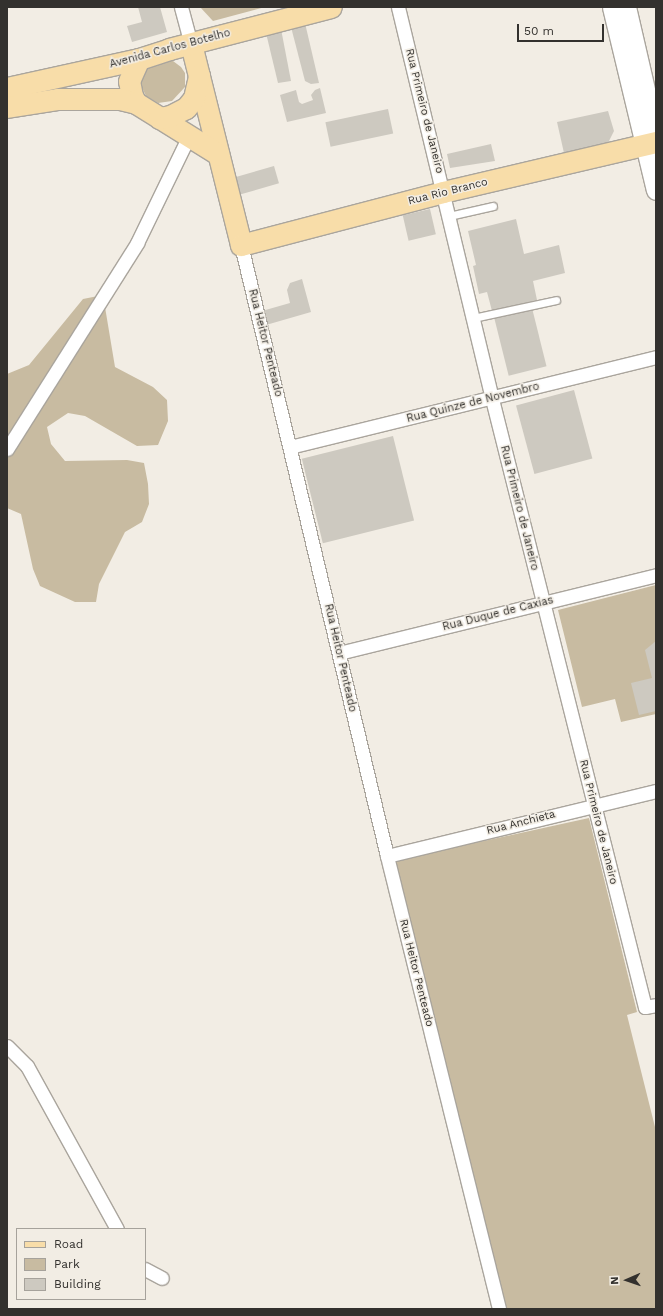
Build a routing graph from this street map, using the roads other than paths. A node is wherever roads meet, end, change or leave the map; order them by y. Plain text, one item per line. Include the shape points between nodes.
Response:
1 (181, 7) edge
2 (332, 7) edge
3 (398, 7) edge
4 (612, 7) edge
5 (626, 7) edge
6 (191, 44) junction
7 (169, 49) junction
8 (139, 59) junction
9 (199, 76) junction
10 (7, 88) edge
11 (640, 95) junction
12 (136, 103) junction
13 (7, 107) edge
14 (158, 118) junction
15 (189, 136) junction
16 (652, 142) edge
17 (218, 154) junction
18 (656, 190) edge
19 (443, 192) junction
20 (493, 206) dead end
21 (449, 216) junction
22 (241, 245) junction
23 (556, 300) dead end
24 (473, 318) junction
25 (656, 357) edge
26 (492, 399) junction
27 (290, 447) junction
28 (7, 449) edge
29 (656, 575) edge
30 (543, 603) junction
31 (339, 653) junction
32 (656, 791) edge
33 (594, 805) junction
34 (386, 856) junction
35 (651, 1006) edge
36 (7, 1046) edge
37 (116, 1228) edge
38 (146, 1270) edge
39 (162, 1278) dead end
40 (500, 1309) edge

1 - 6 street, Rua Heitor Penteado
2 - 6 main road, Avenida Carlos Botelho
3 - 19 street, Rua Primeiro de Janeiro
4 - 11 main road
5 - 11 main road
6 - 7 main road, Avenida Carlos Botelho
6 - 9 main road, Rua Heitor Penteado
7 - 8 main road, Avenida Carlos Botelho
7 - 9 main road via 190,60
8 - 10 main road, Avenida Carlos Botelho
8 - 12 main road via 130,81 132,96
9 - 14 main road via 194,98 186,108 170,116
9 - 17 main road, Rua Heitor Penteado
11 - 16 main road
12 - 13 main road via 120,99 85,98
12 - 14 main road
14 - 15 main road
15 - 17 main road
15 - 28 street via 137,243
16 - 18 main road
16 - 19 main road, Rua Rio Branco
17 - 22 main road, Rua Heitor Penteado
19 - 21 street, Rua Primeiro de Janeiro
19 - 22 main road, Rua Rio Branco
20 - 21 lane
21 - 24 street, Rua Primeiro de Janeiro
22 - 27 street, Rua Heitor Penteado
23 - 24 lane
24 - 26 street, Rua Primeiro de Janeiro
25 - 26 street, Rua Quinze de Novembro
26 - 27 street, Rua Quinze de Novembro
26 - 30 street, Rua Primeiro de Janeiro
27 - 31 street, Rua Heitor Penteado
29 - 30 street, Rua Duque de Caxias
30 - 31 street, Rua Duque de Caxias
30 - 33 street, Rua Primeiro de Janeiro
31 - 34 street, Rua Heitor Penteado
32 - 33 street, Rua Anchieta
33 - 34 street, Rua Anchieta
33 - 35 street, Rua Primeiro de Janeiro
34 - 40 street, Rua Heitor Penteado
36 - 37 street via 27,1066
38 - 39 street

